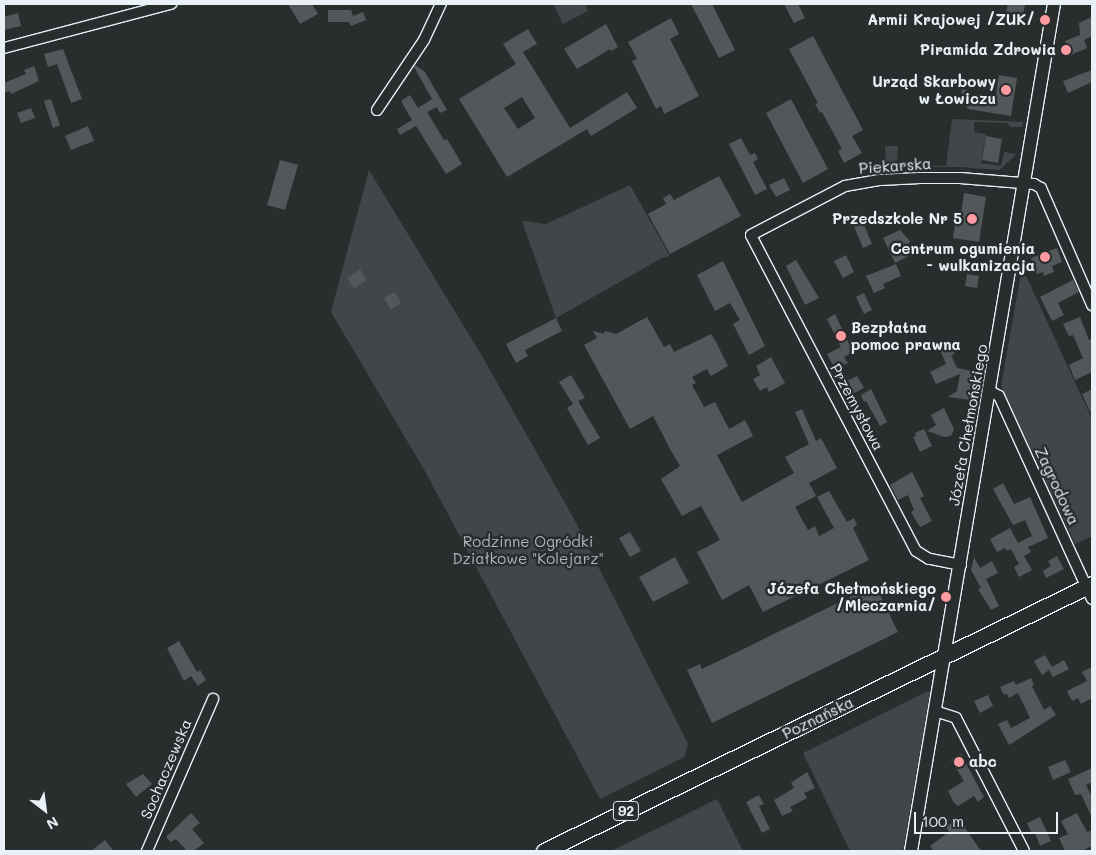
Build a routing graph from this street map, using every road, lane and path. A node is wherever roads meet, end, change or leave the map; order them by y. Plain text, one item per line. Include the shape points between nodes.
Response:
1 (171, 4) edge
2 (441, 4) edge
3 (1054, 4) edge
4 (4, 48) edge
5 (377, 110) dead end
6 (1024, 183) junction
7 (751, 235) joint
8 (1092, 305) edge
9 (990, 391) junction
10 (960, 565) junction
11 (1090, 590) edge
12 (944, 657) junction
13 (213, 699) dead end
14 (935, 711) junction
15 (147, 851) edge
16 (544, 851) edge
17 (911, 851) edge
18 (1024, 851) edge

1 - 4 street
2 - 5 street via 424,40
3 - 6 street, Józefa Chełmońskiego
6 - 7 street, Piekarska via 920,178 845,186
6 - 8 street via 1041,188
6 - 9 street, Józefa Chełmońskiego
7 - 10 street, Przemysłowa via 916,551 929,559
9 - 10 street, Józefa Chełmońskiego
9 - 11 street, Zagrodowa via 999,396
10 - 12 street, Józefa Chełmońskiego
11 - 12 main road, Poznańska / 92
12 - 14 street, Józefa Chełmońskiego
12 - 16 main road, Poznańska / 92
13 - 15 street, Sochaczewska
14 - 17 street, Józefa Chełmońskiego
14 - 18 street via 956,718

